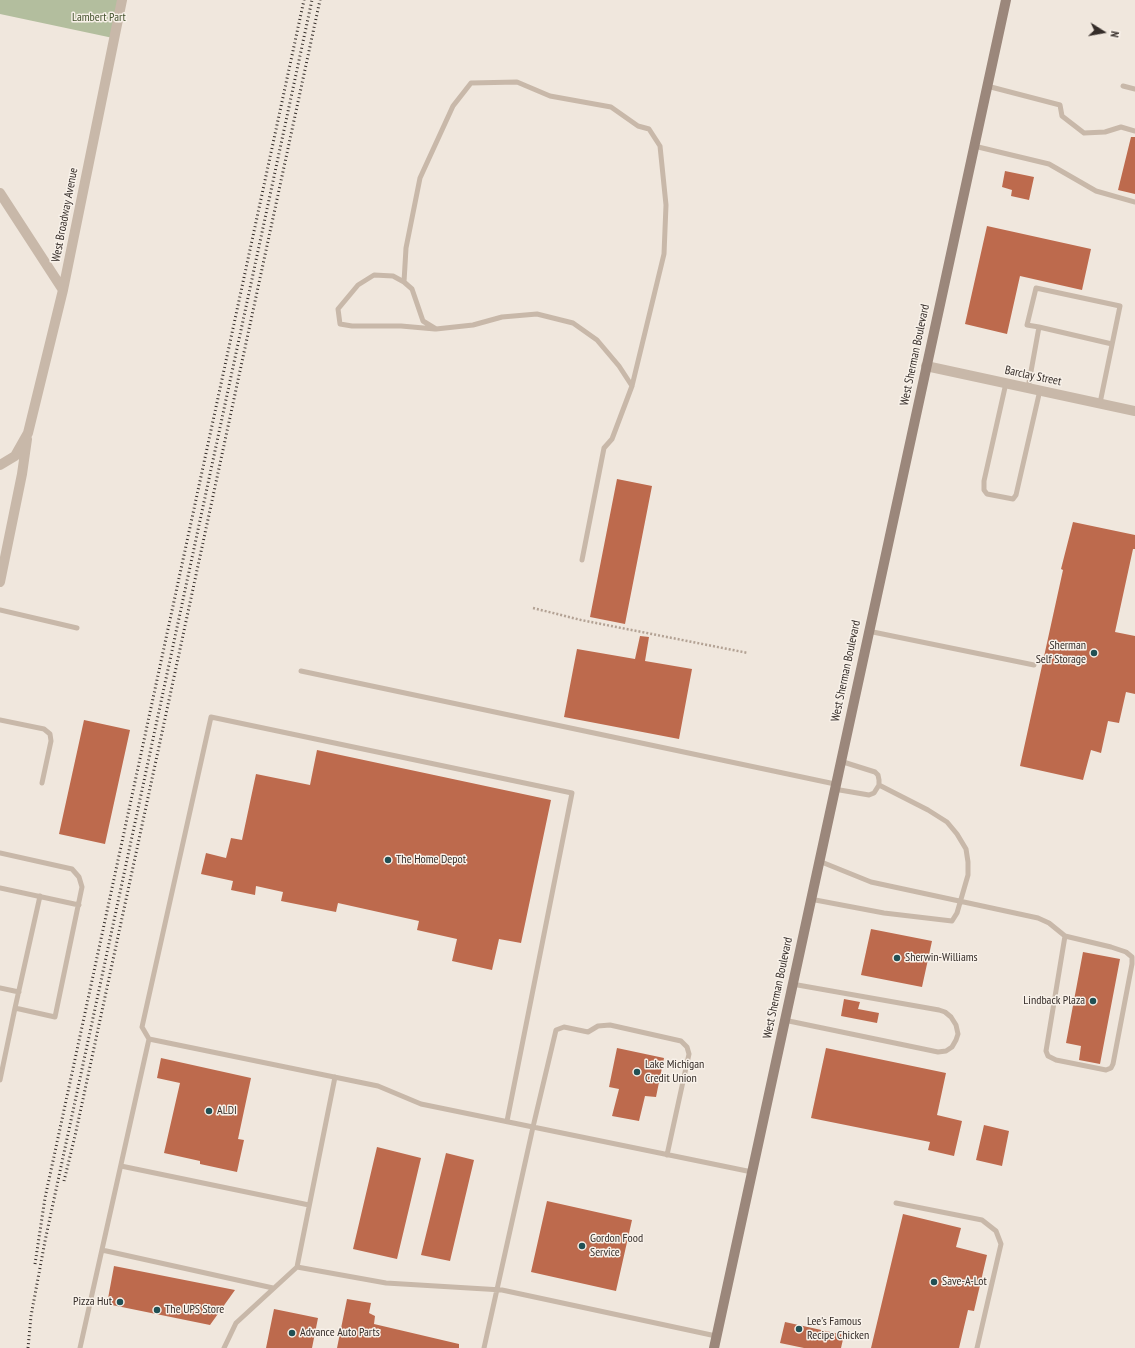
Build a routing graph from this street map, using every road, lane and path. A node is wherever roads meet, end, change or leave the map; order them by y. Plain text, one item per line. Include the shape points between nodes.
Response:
1 (122, 0) edge
2 (1006, 0) edge
3 (987, 86) junction
4 (1123, 86) dead end
5 (1135, 89) edge
6 (1135, 130) edge
7 (974, 146) junction
8 (0, 193) edge
9 (1135, 202) edge
10 (404, 282) junction
11 (63, 290) junction
12 (1040, 327) junction
13 (436, 329) junction
14 (1112, 344) junction
15 (926, 366) junction
16 (1006, 383) junction
17 (632, 386) junction
18 (1028, 388) junction
19 (1040, 390) junction
20 (1100, 403) junction
21 (1135, 411) edge
22 (28, 433) junction
23 (0, 465) edge
24 (582, 560) dead end
25 (0, 582) edge
26 (533, 608) dead end
27 (0, 610) edge
28 (77, 628) dead end
29 (868, 631) junction
30 (748, 654) dead end
31 (1034, 665) dead end
32 (301, 671) dead end
33 (0, 720) edge
34 (840, 761) junction
35 (42, 782) dead end
36 (879, 785) junction
37 (835, 787) junction
38 (0, 854) edge
39 (819, 861) junction
40 (0, 888) edge
41 (40, 896) junction
42 (810, 899) junction
43 (961, 901) junction
44 (79, 905) junction
45 (1065, 936) junction
46 (792, 984) junction
47 (0, 988) edge
48 (19, 992) junction
49 (15, 1008) junction
50 (784, 1020) junction
51 (149, 1039) junction
52 (335, 1077) junction
53 (0, 1080) edge
54 (507, 1122) junction
55 (533, 1127) junction
56 (667, 1154) junction
57 (121, 1166) junction
58 (752, 1172) junction
59 (896, 1203) dead end
60 (309, 1205) junction
61 (102, 1250) junction
62 (297, 1267) junction
63 (273, 1288) junction
64 (497, 1289) junction
65 (716, 1336) junction
66 (80, 1348) edge
67 (224, 1348) edge
68 (484, 1348) edge
69 (714, 1348) edge
70 (977, 1348) edge

1 - 11 street, West Broadway Avenue
2 - 3 main road, West Sherman Boulevard
3 - 6 lane via 1060,104 1062,116 1084,133 1105,132 1121,127
3 - 7 main road, West Sherman Boulevard
4 - 5 lane
7 - 9 lane via 1049,164 1096,191
7 - 15 main road, West Sherman Boulevard
8 - 11 street
10 - 13 lane via 412,289 423,321
10 - 13 lane via 393,276 374,275 358,285 338,309 340,324
10 - 17 lane via 406,248 420,178 453,106 471,83 517,82 550,96 611,107 638,126 650,129 660,146 666,205 664,254
11 - 22 street, West Broadway Avenue
12 - 14 lane
12 - 14 lane via 1027,325 1036,288 1120,306
12 - 18 lane
13 - 17 lane via 473,325 502,317 537,314 573,323 597,340
14 - 20 lane
15 - 16 street, Barclay Street
15 - 29 main road, West Sherman Boulevard
16 - 18 street, Barclay Street
16 - 19 lane via 984,481 984,490 987,494 1013,499 1016,495
17 - 24 lane via 612,439 604,448
18 - 19 street, Barclay Street
19 - 20 street, Barclay Street
20 - 21 street, Barclay Street
22 - 23 street, West Broadway Avenue via 15,456
22 - 25 street, West Broadway Avenue
26 - 30 path
27 - 28 lane
29 - 31 lane
29 - 34 main road, West Sherman Boulevard
32 - 37 lane
33 - 35 lane via 44,729 50,734 51,741
34 - 36 lane via 875,772 880,780
34 - 37 main road, West Sherman Boulevard
36 - 37 lane via 874,793 869,795
36 - 43 lane via 928,810 947,822 958,834 966,849 968,862 968,875
37 - 39 main road, West Sherman Boulevard
38 - 44 lane via 72,869 81,882
39 - 42 main road, West Sherman Boulevard
39 - 43 lane via 870,882
40 - 41 lane
41 - 44 lane
41 - 48 lane
42 - 43 lane via 884,913 952,921
42 - 46 main road, West Sherman Boulevard
43 - 45 lane via 1038,918
44 - 49 lane via 55,1017
45 - 45 lane via 1126,952 1132,957 1113,1064 1106,1070 1056,1060 1048,1056 1046,1051
46 - 50 main road, West Sherman Boulevard
46 - 50 lane via 946,1012 956,1025 958,1034 952,1047 938,1052
47 - 48 lane
48 - 49 lane
49 - 53 lane
50 - 58 main road, West Sherman Boulevard
51 - 52 lane
51 - 54 lane via 142,1027 211,717 572,793
51 - 57 lane
52 - 54 lane via 378,1086 421,1104
52 - 60 lane
54 - 55 lane
55 - 56 lane
55 - 56 lane via 556,1030 564,1027 588,1032 598,1026 610,1025 681,1041 687,1047 689,1054
55 - 64 lane
56 - 58 lane
57 - 60 lane
57 - 61 lane
58 - 65 main road, West Sherman Boulevard
59 - 70 lane via 982,1220 996,1231 1000,1244
60 - 62 lane
61 - 63 lane
61 - 66 lane
62 - 63 lane
62 - 64 lane via 386,1283
63 - 67 lane via 236,1323
64 - 65 lane
64 - 68 lane
65 - 69 main road, West Sherman Boulevard

